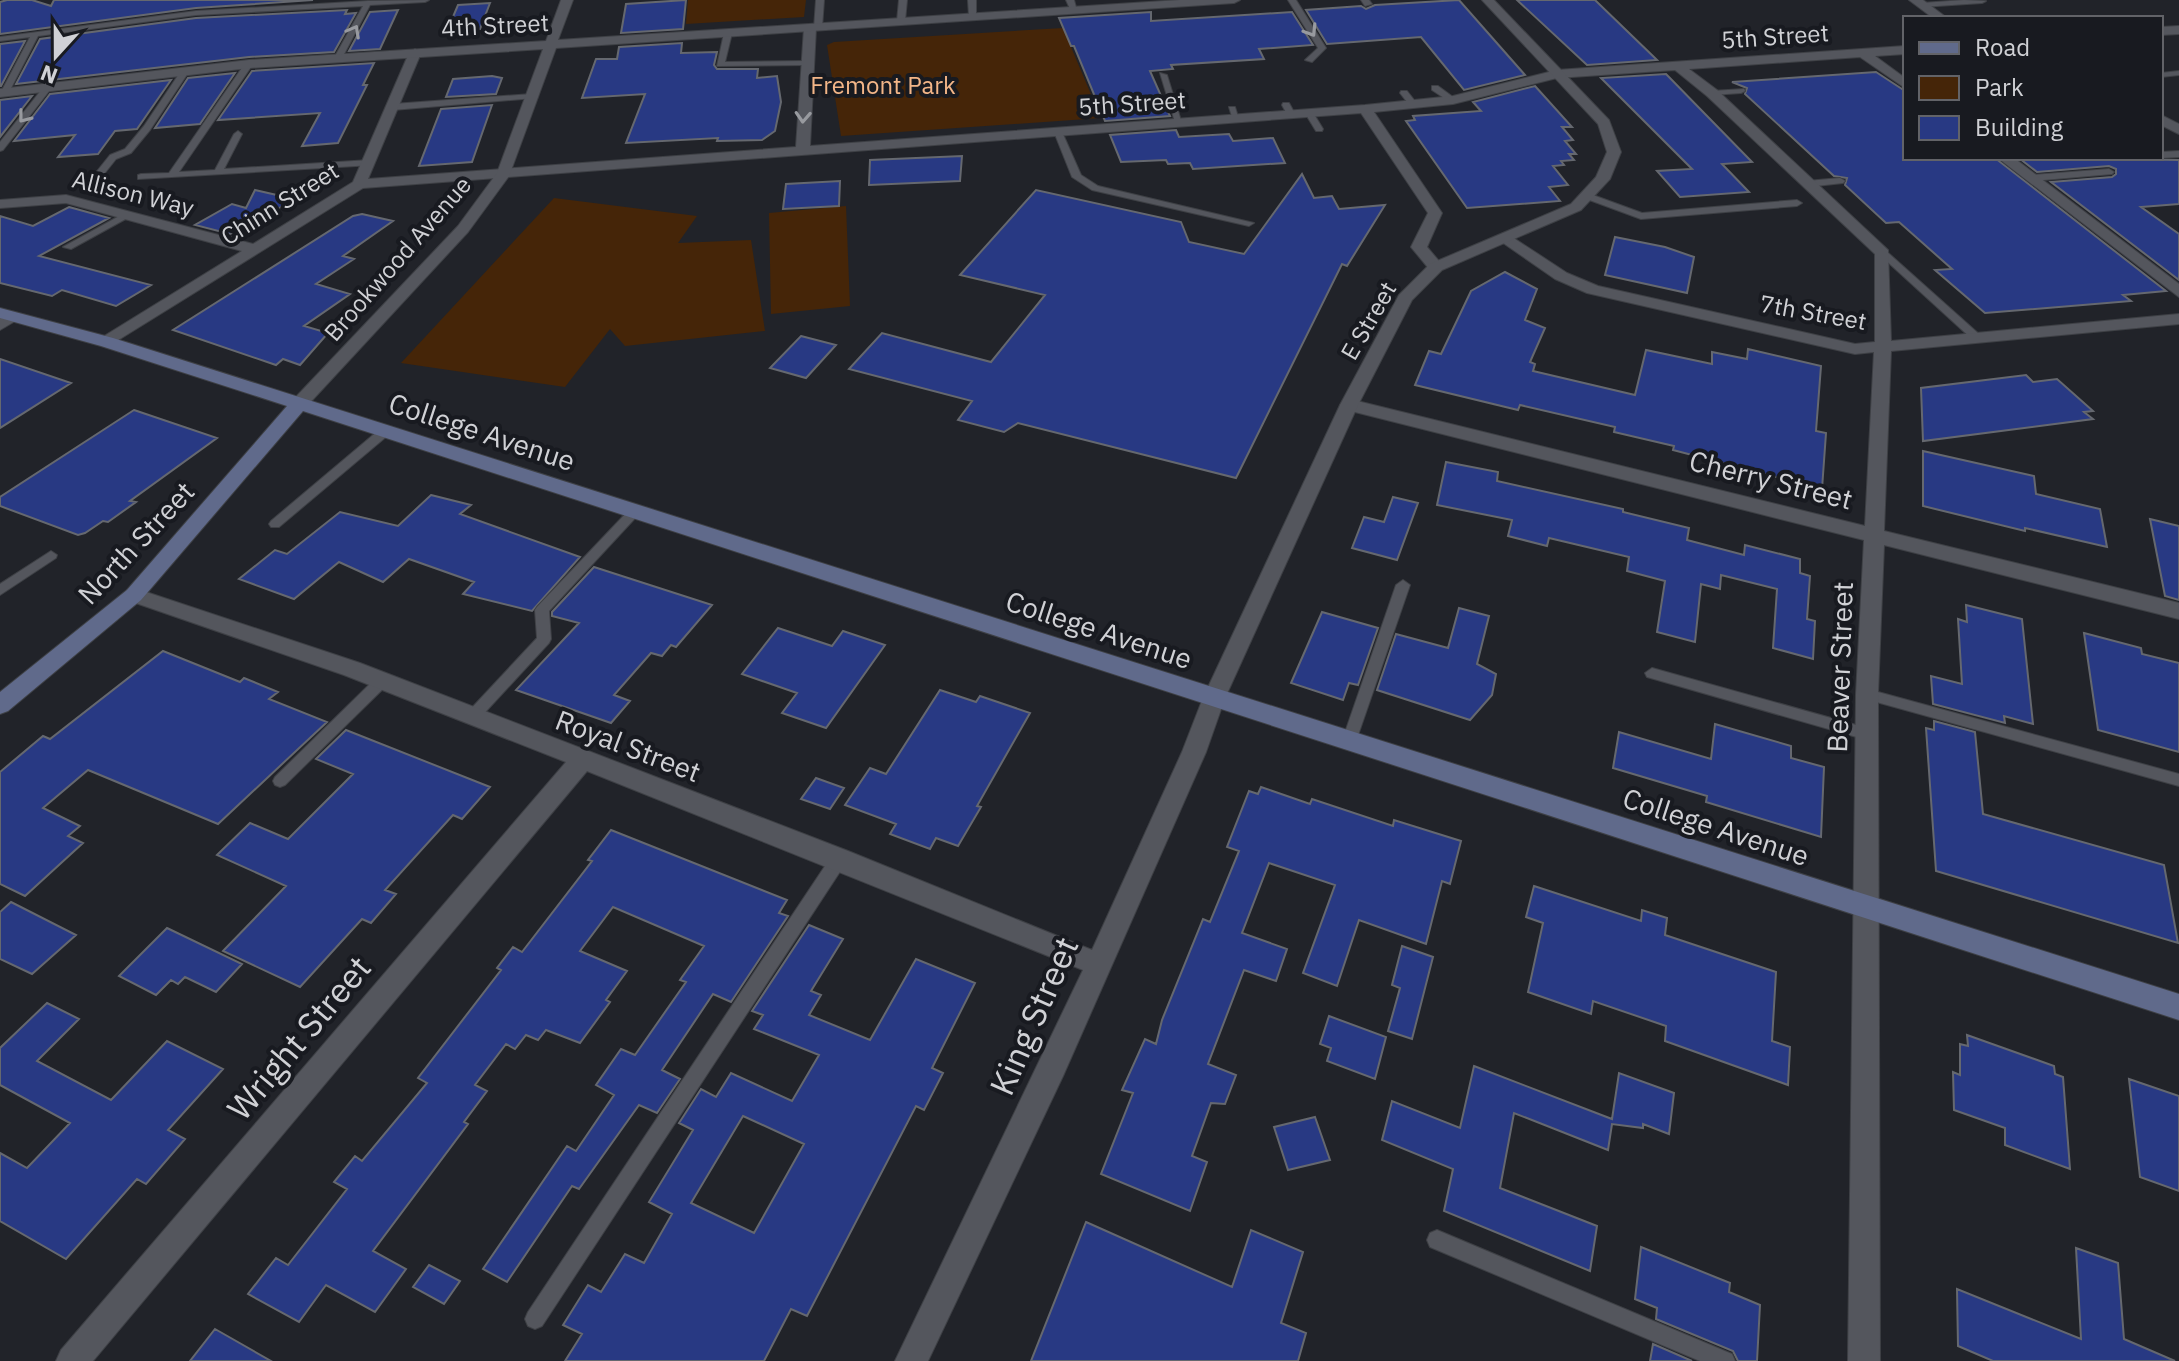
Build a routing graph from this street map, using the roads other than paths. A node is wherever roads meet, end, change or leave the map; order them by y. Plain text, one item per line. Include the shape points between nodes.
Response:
1 (425, 0) edge
2 (567, 0) edge
3 (820, 0) edge
4 (903, 0) edge
5 (972, 0) edge
6 (1234, 0) edge
7 (1292, 0) edge
8 (1488, 0) edge
9 (1982, 1) edge
10 (340, 2) edge
11 (1918, 2) edge
12 (368, 3) junction
13 (1072, 5) edge
14 (973, 16) junction
15 (1938, 16) edge
16 (901, 21) junction
17 (814, 28) junction
18 (728, 33) junction
19 (35, 35) junction
20 (0, 39) edge
21 (550, 45) junction
22 (1903, 50) edge
23 (415, 53) junction
24 (1863, 53) junction
25 (338, 58) junction
26 (1309, 60) dead end
27 (806, 63) junction
28 (249, 64) junction
29 (1678, 66) junction
30 (186, 70) junction
31 (1557, 74) junction
32 (1163, 75) dead end
33 (1903, 83) edge
34 (49, 86) junction
35 (1435, 88) dead end
36 (1741, 91) dead end
37 (3, 92) edge
38 (1712, 93) junction
39 (532, 96) junction
40 (1453, 100) junction
41 (393, 107) junction
42 (1365, 109) junction
43 (1309, 113) junction
44 (1179, 122) junction
45 (1319, 129) dead end
46 (1058, 132) junction
47 (238, 134) dead end
48 (0, 148) edge
49 (803, 151) junction
50 (2008, 160) edge
51 (370, 163) junction
52 (218, 172) junction
53 (2109, 172) dead end
54 (504, 173) junction
55 (172, 175) junction
56 (141, 177) dead end
57 (2032, 178) junction
58 (1840, 181) dead end
59 (93, 182) dead end
60 (359, 184) junction
61 (1802, 193) junction
62 (1587, 196) junction
63 (0, 204) edge
64 (126, 216) junction
65 (1249, 223) dead end
66 (1504, 238) junction
67 (68, 247) dead end
68 (254, 249) junction
69 (1883, 253) junction
70 (1436, 267) junction
71 (2179, 292) edge
72 (5, 318) edge
73 (2179, 319) edge
74 (1976, 337) junction
75 (107, 342) junction
76 (1883, 346) junction
77 (299, 404) junction
78 (1349, 405) junction
79 (383, 433) junction
80 (634, 512) junction
81 (275, 524) dead end
82 (1875, 535) junction
83 (51, 555) dead end
84 (1403, 585) dead end
85 (0, 590) edge
86 (134, 595) junction
87 (2179, 611) edge
88 (1652, 673) dead end
89 (382, 681) junction
90 (1867, 694) junction
91 (4, 697) edge
92 (1214, 698) junction
93 (472, 717) junction
94 (1867, 734) junction
95 (1349, 741) junction
96 (581, 761) junction
97 (2179, 780) edge
98 (280, 781) dead end
99 (839, 859) junction
100 (1865, 906) junction
101 (1097, 964) junction
102 (2179, 1007) edge
103 (1437, 1240) dead end
104 (535, 1319) dead end
105 (72, 1361) edge
106 (911, 1361) edge
107 (1725, 1361) edge
108 (1864, 1361) edge

1 - 12 lane
2 - 21 street, Brookwood Avenue
3 - 17 lane
4 - 16 lane
5 - 14 lane
6 - 13 street, 4th Street
7 -> 26 lane via 1322,48
8 - 31 street, E Street
9 - 11 lane
10 - 12 lane
10 - 19 lane via 196,13
11 - 15 street
25 -> 12 lane
13 - 14 street, 4th Street
14 - 16 street, 4th Street
16 - 17 street, 4th Street
17 - 18 street, 4th Street
17 - 27 street
18 - 21 street, 4th Street
18 - 27 lane via 720,64
19 - 20 lane
19 - 37 lane
21 - 23 street, 4th Street
21 - 39 street, Brookwood Avenue
22 - 24 street, 5th Street
23 - 25 street, 4th Street
23 - 41 street, Chinn Street
24 - 29 street, 5th Street
24 - 33 street
25 - 28 street, 4th Street
27 -> 49 street
28 - 30 street, 4th Street
28 - 55 lane
29 - 31 street, 5th Street
29 - 38 street
30 - 34 street, 4th Street
30 - 59 lane via 128,151 113,157
31 - 40 street, 5th Street
31 - 62 street, E Street via 1604,123 1614,152 1603,179
32 - 44 lane
34 - 37 street, 4th Street
34 -> 48 lane
35 - 40 lane
36 - 38 lane
38 - 61 street
39 - 41 lane
39 - 54 street, Brookwood Avenue
40 - 42 street, 5th Street via 1409,99
41 - 51 street, Chinn Street
42 - 43 street, 5th Street via 1340,106
42 - 70 street via 1435,213 1419,247
43 - 44 street, 5th Street via 1234,113
43 - 45 lane
44 - 46 street, 5th Street
46 - 49 street, 5th Street
46 - 65 lane via 1077,177 1095,188
47 - 52 lane
49 - 54 street, 5th Street
50 - 57 street
51 - 52 lane
51 - 60 street, Chinn Street
52 - 55 lane
53 - 57 lane
54 - 60 street, 5th Street
54 - 77 street, Brookwood Avenue via 463,229
55 - 56 lane
57 - 71 street
58 - 61 lane
60 - 68 street, Chinn Street
61 - 62 lane via 1641,216
61 - 69 street
62 - 66 street, E Street via 1576,207
63 - 64 street, Allison Way via 66,199
64 - 67 lane
64 - 68 street, Allison Way
66 - 70 street, E Street
66 - 76 street, 7th Street via 1561,276 1593,290 1855,349
68 - 75 street, Chinn Street
69 - 74 lane
69 - 76 street, Beaver Street
70 - 78 street, E Street via 1405,298
72 - 75 main road, College Avenue
73 - 74 street, 7th Street
74 - 76 street, 7th Street
75 - 77 main road, College Avenue
76 - 82 street, Beaver Street
77 - 79 main road, College Avenue
77 - 86 main road, North Street
78 - 82 street, Cherry Street
78 - 92 street, E Street
79 - 80 main road, College Avenue
79 - 81 lane
80 - 92 main road, College Avenue
80 - 93 lane via 542,610 544,639
82 - 87 street, Cherry Street
82 - 90 street, Beaver Street
83 - 85 lane
84 - 95 lane
86 - 89 street, Royal Street
86 - 91 main road, North Street
88 - 94 lane
89 - 93 street, Royal Street
89 - 98 lane
90 - 94 street, Beaver Street
90 - 97 lane
92 - 95 main road, College Avenue
92 - 101 street, King Street
93 - 96 street, Royal Street
94 - 100 street, Beaver Street
95 - 100 main road, College Avenue
96 - 99 street, Royal Street
96 - 105 street, Wright Street
99 - 101 street, Royal Street
99 - 104 lane
100 - 102 main road, College Avenue
100 - 108 street, Beaver Street
101 - 106 street, King Street
103 - 107 lane

